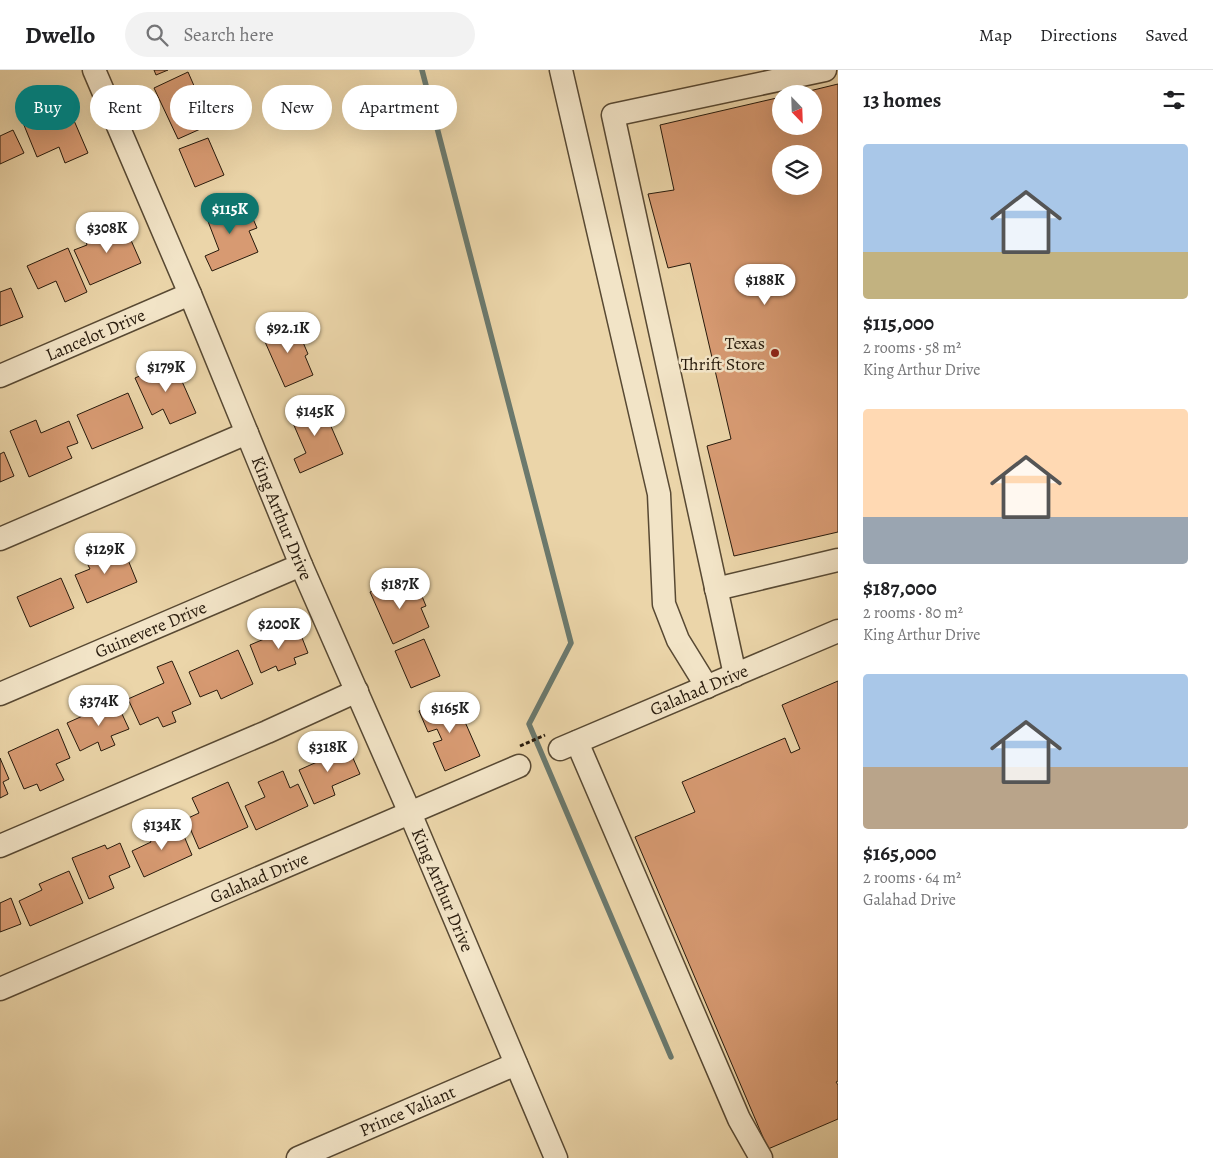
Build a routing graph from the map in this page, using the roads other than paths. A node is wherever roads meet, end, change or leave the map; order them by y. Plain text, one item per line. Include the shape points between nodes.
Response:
1 (94, 70) edge
2 (561, 70) edge
3 (825, 70) edge
4 (190, 294) junction
5 (0, 376) edge
6 (247, 433) junction
7 (0, 539) edge
8 (838, 560) edge
9 (302, 564) junction
10 (716, 589) junction
11 (838, 631) edge
12 (735, 675) junction
13 (707, 687) junction
14 (357, 691) junction
15 (0, 694) edge
16 (519, 766) dead end
17 (410, 813) junction
18 (0, 846) edge
19 (0, 989) edge
20 (516, 1064) junction
21 (298, 1158) edge
22 (556, 1158) edge
23 (761, 1158) edge

1 - 4 street, King Arthur Drive
2 - 13 street via 659,494 664,604 678,640
3 - 10 street via 613,115
4 - 5 street, Lancelot Drive
4 - 6 street, King Arthur Drive
6 - 7 street
6 - 9 street, King Arthur Drive
8 - 10 street
9 - 14 street, King Arthur Drive
9 - 15 street, Guinevere Drive
10 - 12 street
11 - 12 street, Galahad Drive
12 - 13 street, Galahad Drive
13 - 23 street, Galahad Drive via 561,742
14 - 17 street, King Arthur Drive
14 - 18 street
16 - 17 street, Galahad Drive
17 - 19 street, Galahad Drive
17 - 20 street, King Arthur Drive
20 - 21 street, Prince Valiant
20 - 22 street, King Arthur Drive

